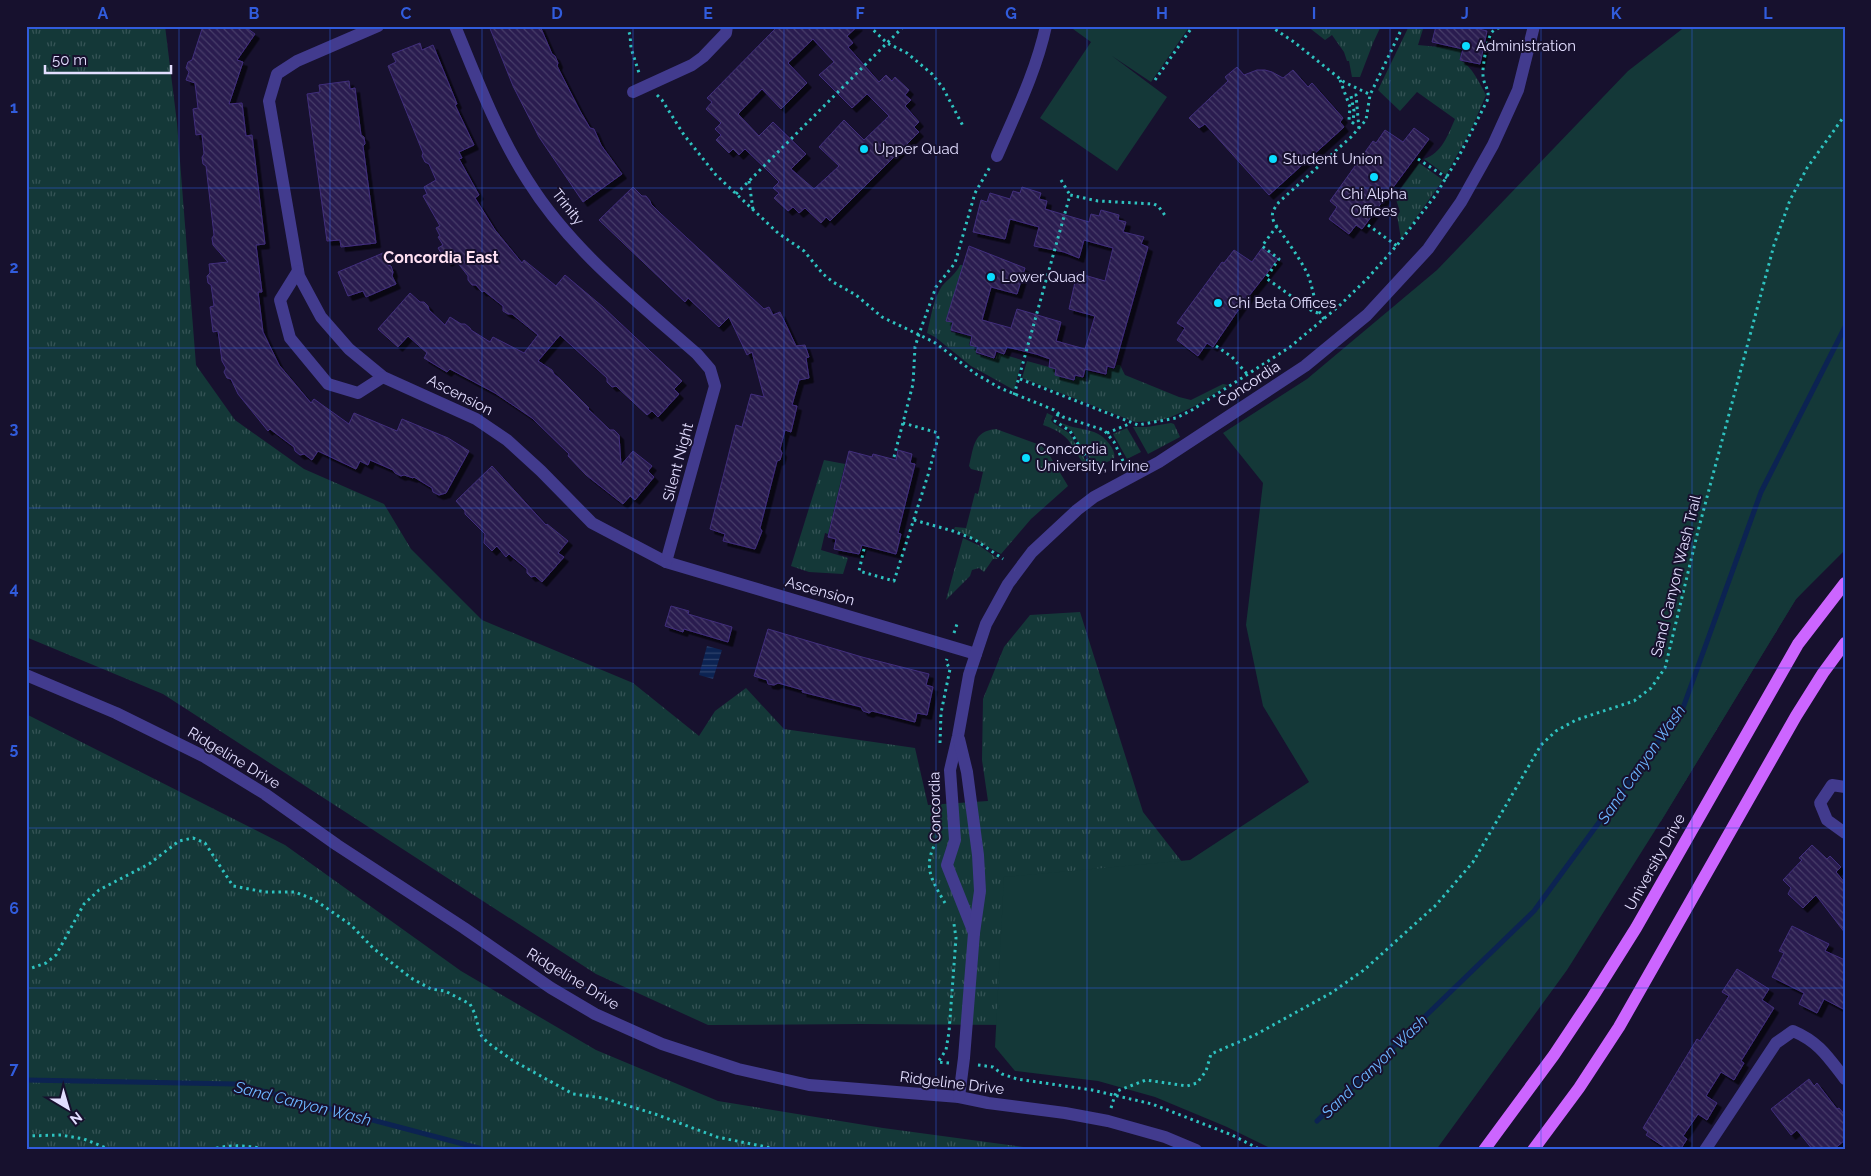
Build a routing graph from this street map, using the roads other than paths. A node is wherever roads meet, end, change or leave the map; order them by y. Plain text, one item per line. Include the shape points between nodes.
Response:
1 (378, 26) edge
2 (455, 26) edge
3 (727, 26) edge
4 (1046, 26) edge
5 (1534, 26) edge
6 (633, 92) dead end
7 (997, 156) road end
8 (298, 271) junction
9 (710, 369) joint
10 (383, 377) junction
11 (666, 562) junction
12 (1845, 583) edge
13 (1845, 643) edge
14 (976, 654) junction
15 (26, 674) edge
16 (958, 736) junction
17 (1845, 788) edge
18 (1845, 833) edge
19 (974, 933) junction
20 (1845, 1079) edge
21 (959, 1097) junction
22 (1196, 1150) edge
23 (1484, 1150) edge
24 (1533, 1150) edge
25 (1705, 1150) edge

1 - 8 street, Ascension via 297,61 277,74 269,101
2 - 9 street, Trinity via 498,128 528,181 566,233
3 - 6 street via 726,33 703,57
4 - 7 street via 1025,93
5 - 14 street, Concordia via 1518,90 1493,145 1461,202 1428,249 1367,315 1305,366 1160,462 1094,497 1077,510 1032,552 1008,584 986,624
8 - 10 street, Ascension via 321,317 350,349
8 - 10 street via 280,300 290,338 328,384 358,393
9 - 11 street, Silent Night via 715,386
10 - 11 street, Ascension via 476,419 514,447 592,523
11 - 14 street, Ascension
12 - 23 main road, University Drive via 1798,644 1636,928 1597,990
13 - 24 main road via 1796,716 1619,1028
14 - 16 street, Concordia
15 - 21 street, Ridgeline Drive via 203,756 595,1014 662,1044 738,1070 809,1085
16 - 19 street, Concordia via 967,772 978,855 980,891
16 - 19 street, Concordia via 950,770 955,840 947,865
17 - 18 street via 1832,785 1820,803 1827,820
19 - 21 street, Concordia
20 - 25 street via 1810,1038 1793,1031 1776,1043
21 - 22 street, Ridgeline Drive via 1108,1121

